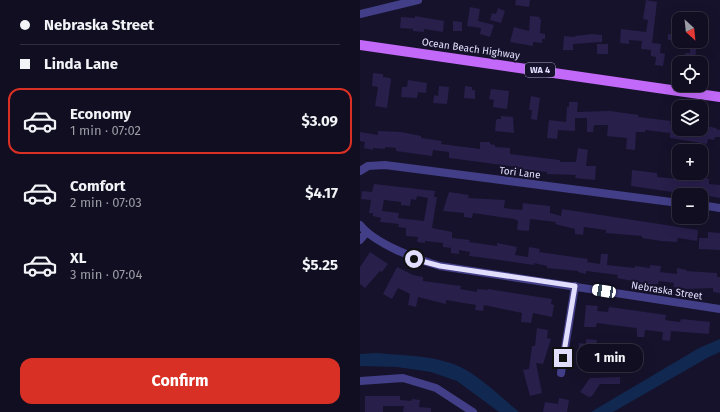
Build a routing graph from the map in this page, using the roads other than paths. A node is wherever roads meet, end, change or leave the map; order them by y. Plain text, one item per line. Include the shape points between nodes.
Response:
1 (418, 0) edge
2 (360, 14) edge
3 (360, 45) edge
4 (720, 97) edge
5 (360, 171) edge
6 (672, 202) edge
7 (708, 207) edge
8 (720, 208) edge
9 (360, 225) edge
10 (366, 233) junction
11 (360, 240) edge
12 (575, 286) junction
13 (720, 309) edge
14 (561, 373) dead end
15 (360, 381) edge
16 (473, 412) edge

1 - 2 street
3 - 4 main road, Ocean Beach Highway / WA 4
5 - 6 street, Tori Lane via 368,166 385,165
7 - 8 street
9 - 10 street, Nebraska Street
10 - 11 street
10 - 12 street, Nebraska Street via 414,259 440,266
12 - 13 street, Nebraska Street
12 - 14 street
15 - 16 street via 403,378 436,388

